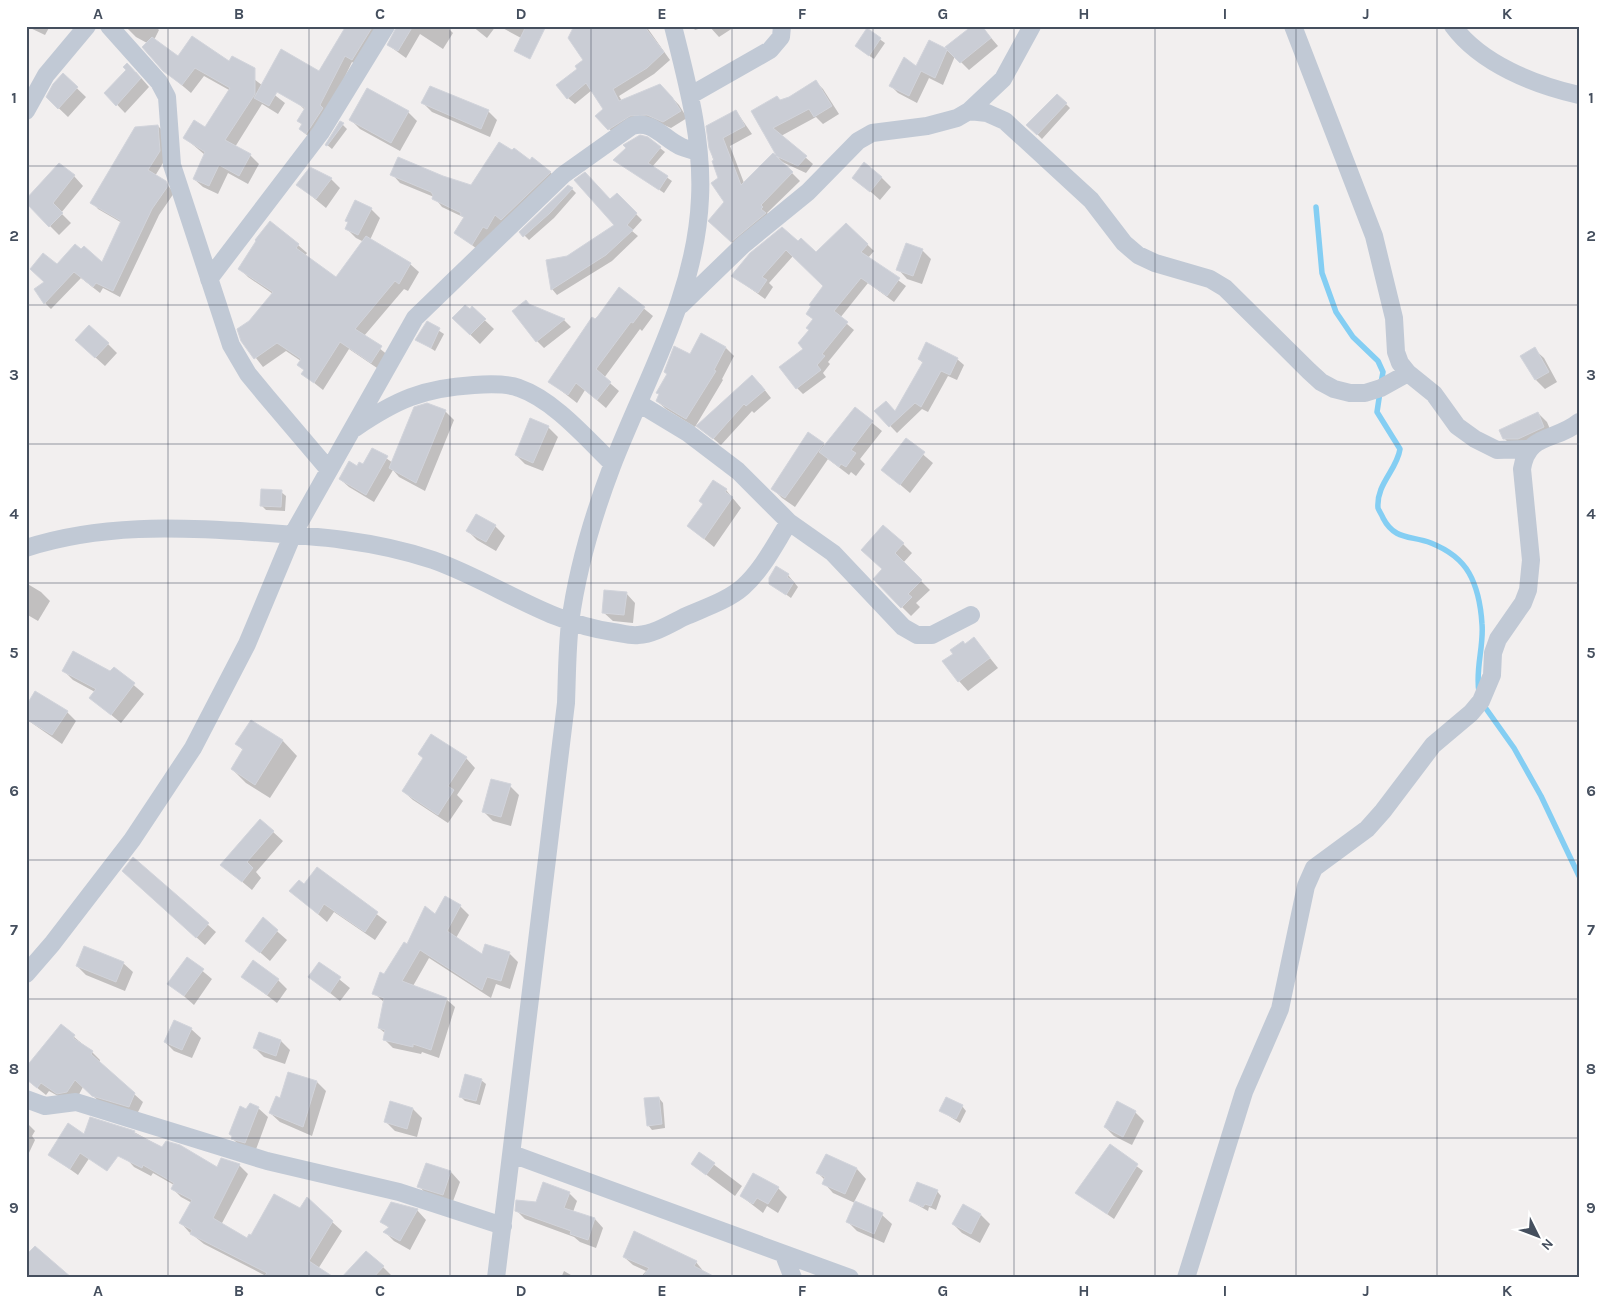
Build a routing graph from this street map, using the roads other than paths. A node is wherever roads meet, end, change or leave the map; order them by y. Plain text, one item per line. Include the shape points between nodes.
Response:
1 (88, 26) edge
2 (109, 26) edge
3 (386, 26) edge
4 (673, 26) edge
5 (782, 26) edge
6 (1032, 26) edge
7 (1293, 26) edge
8 (1453, 26) edge
9 (1579, 95) edge
10 (691, 96) junction
11 (26, 111) edge
12 (969, 111) junction
13 (697, 152) junction
14 (209, 279) junction
15 (679, 307) junction
16 (1408, 373) junction
17 (640, 404) junction
18 (1579, 422) edge
19 (352, 430) junction
20 (1527, 449) junction
21 (613, 464) junction
22 (329, 470) junction
23 (789, 522) junction
24 (293, 534) junction
25 (26, 548) edge
26 (971, 615) dead end
27 (570, 623) junction
28 (26, 974) edge
29 (26, 1099) edge
30 (512, 1154) junction
31 (503, 1226) junction
32 (784, 1255) junction
33 (496, 1278) edge
34 (793, 1278) edge
35 (850, 1278) edge
36 (1186, 1278) edge

1 - 11 street via 46,75
2 - 14 street via 160,82 167,97 172,165
3 - 14 street via 321,132
4 - 10 street
5 - 10 street via 781,37 770,50
6 - 12 street via 1003,79
7 - 16 street via 1374,236 1394,318 1396,352
8 - 9 street via 1496,63 1546,85
10 - 13 street
12 - 15 street via 957,118 927,126 872,133 858,141 808,192 742,245
12 - 16 street via 987,113 1005,121 1091,200 1124,243 1138,255 1225,288 1321,382 1350,393 1365,393
13 - 15 street via 700,199 690,268
13 - 19 street via 681,147 648,125 639,124 562,175 415,318
14 - 22 street via 231,345 248,374
15 - 17 street
16 - 20 street via 1434,394 1457,426 1475,439 1497,450
17 - 21 street
17 - 23 street via 716,453
18 - 20 street
19 - 21 street via 386,407 420,392 454,386 519,387 541,399 570,422
19 - 22 street
20 - 36 street via 1522,469 1531,560 1528,590 1523,603 1498,639 1492,675 1472,713 1433,745 1367,829 1314,868 1306,886 1280,1009 1244,1092
21 - 27 street via 588,540
22 - 24 street
23 - 26 street via 833,553 903,627 917,635 932,634
23 - 27 street via 756,573 743,587 667,626 637,635
24 - 25 street via 205,529 114,530 79,534
24 - 27 street via 341,538 432,560 476,577
24 - 28 street via 247,644 193,748 132,840
27 - 30 street via 566,703 540,899
29 - 31 street via 45,1106 76,1102 267,1162 399,1192
30 - 31 street
30 - 32 street
31 - 33 street
32 - 34 street
32 - 35 street

